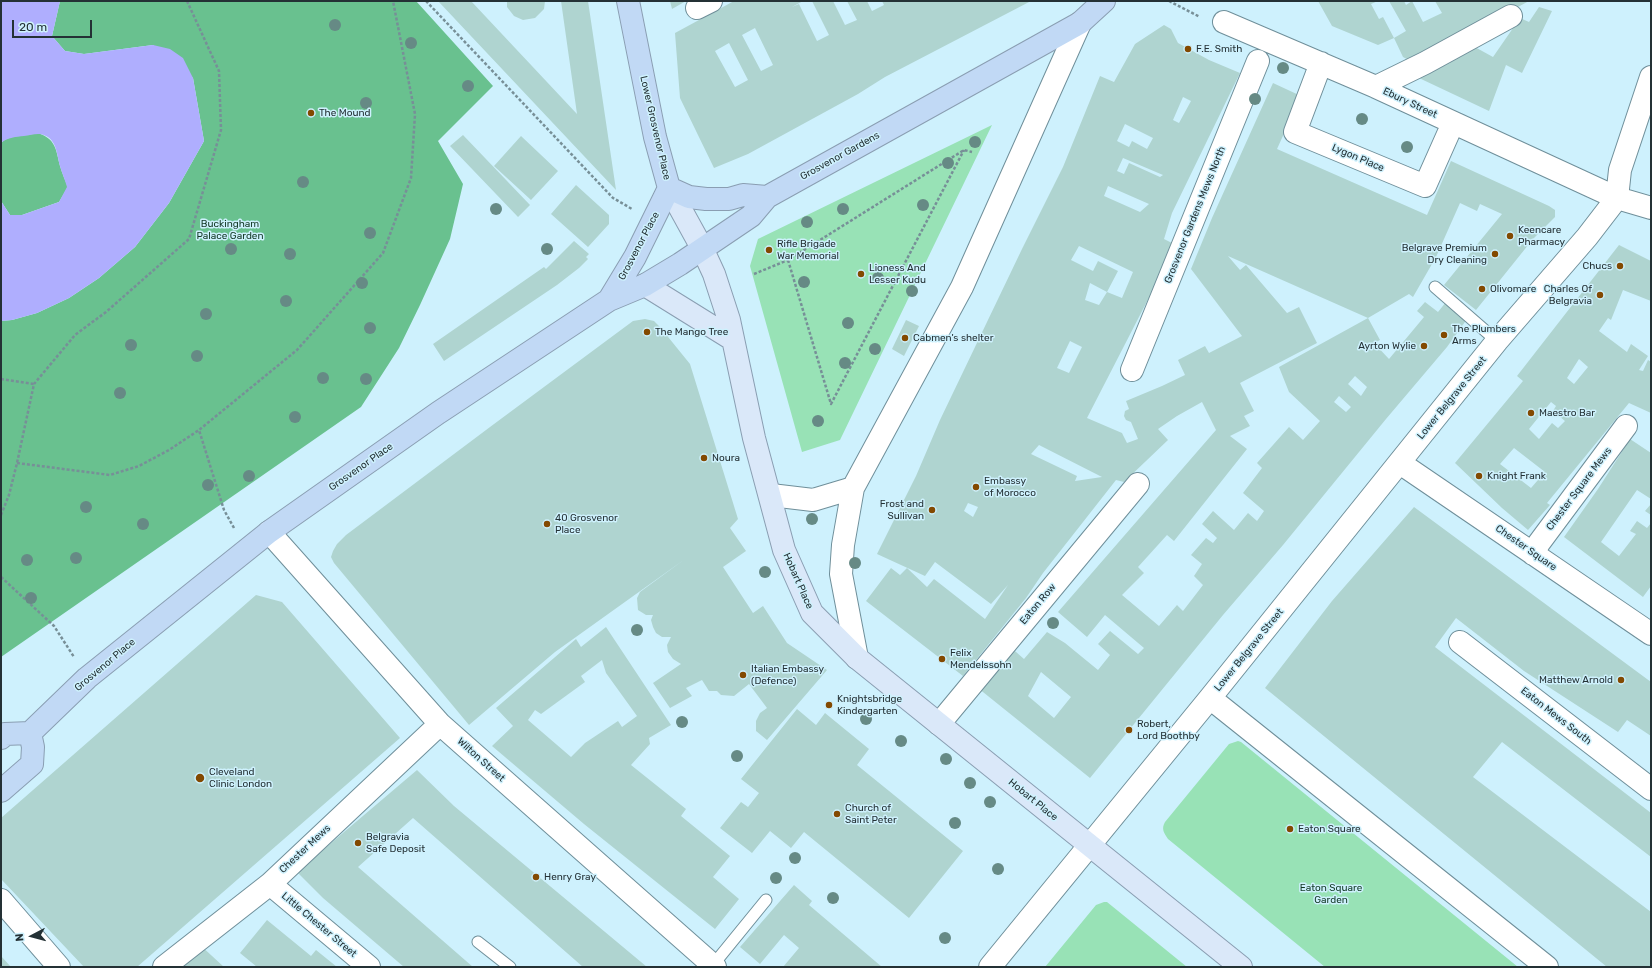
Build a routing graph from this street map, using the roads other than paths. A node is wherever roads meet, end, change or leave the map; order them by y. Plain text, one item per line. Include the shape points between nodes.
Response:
1 (628, 1) edge
2 (1104, 1) edge
3 (1511, 16) dead end
4 (1224, 22) road end
5 (1080, 23) junction
6 (1258, 61) dead end
7 (1321, 63) junction
8 (1651, 77) edge
9 (1376, 87) junction
10 (1453, 123) junction
11 (669, 188) junction
12 (768, 197) junction
13 (1617, 198) junction
14 (1651, 208) edge
15 (702, 248) junction
16 (645, 285) junction
17 (1435, 287) dead end
18 (609, 300) junction
19 (732, 339) junction
20 (1497, 341) junction
21 (1132, 370) dead end
22 (1626, 426) dead end
23 (1400, 462) junction
24 (1138, 484) dead end
25 (853, 488) junction
26 (771, 495) junction
27 (269, 532) junction
28 (1533, 554) junction
29 (1651, 634) edge
30 (1460, 642) dead end
31 (857, 658) junction
32 (1210, 698) junction
33 (440, 724) junction
34 (939, 724) junction
35 (30, 734) junction
36 (1, 738) edge
37 (1651, 789) edge
38 (1, 791) edge
39 (1089, 845) junction
40 (270, 884) junction
41 (1, 900) edge
42 (766, 900) dead end
43 (478, 942) dead end
44 (710, 965) edge
45 (59, 967) edge
46 (164, 967) edge
47 (369, 967) edge
48 (510, 967) edge
49 (990, 967) edge
50 (1241, 967) edge
51 (1547, 967) edge

1 - 11 highway, Lower Grosvenor Place via 655,137
2 - 5 highway, Grosvenor Gardens
3 - 9 street
4 - 7 street, Ebury Street
5 - 12 highway, Grosvenor Gardens
5 - 25 street, Grosvenor Gardens via 962,288
6 - 21 street, Grosvenor Gardens Mews North
7 - 9 street, Ebury Street
7 - 10 street, Lygon Place via 1295,132 1425,186
8 - 13 street via 1620,170
9 - 10 street, Ebury Street
10 - 13 street, Ebury Street
11 - 12 highway via 689,197 706,199 729,199 743,195
11 - 15 main road, Lower Grosvenor Place
11 - 18 highway, Grosvenor Place via 635,257
12 - 15 highway, Grosvenor Gardens via 751,216
13 - 14 street, Ebury Street
13 - 20 street, Lower Belgrave Street via 1587,238
15 - 16 highway, Grosvenor Gardens
15 - 19 main road, Hobart Place via 714,274
16 - 18 highway, Grosvenor Gardens
16 - 19 main road
17 - 20 lane
18 - 27 highway, Grosvenor Place via 438,413
19 - 26 main road, Hobart Place via 754,438
20 - 23 street, Lower Belgrave Street
22 - 28 street, Chester Square Mews
23 - 28 street, Chester Square
23 - 32 street, Lower Belgrave Street
24 - 34 street, Eaton Row
25 - 26 street via 813,500
25 - 31 street, Grosvenor Gardens via 843,545 841,574
26 - 31 main road, Hobart Place via 784,550 812,613
27 - 33 street, Wilton Street
27 - 35 highway, Grosvenor Place via 87,678
28 - 29 street, Chester Square
30 - 37 street, Eaton Mews South
31 - 34 main road, Hobart Place
32 - 39 street
32 - 51 street
33 - 40 street, Chester Mews
33 - 44 street, Wilton Street
34 - 39 main road, Hobart Place
35 - 36 highway via 5,734
35 - 38 highway via 33,747 32,764
39 - 49 street
39 - 50 main road
40 - 46 street, Chester Mews
40 - 47 street, Little Chester Street
41 - 45 street
42 - 44 lane
43 - 48 lane

